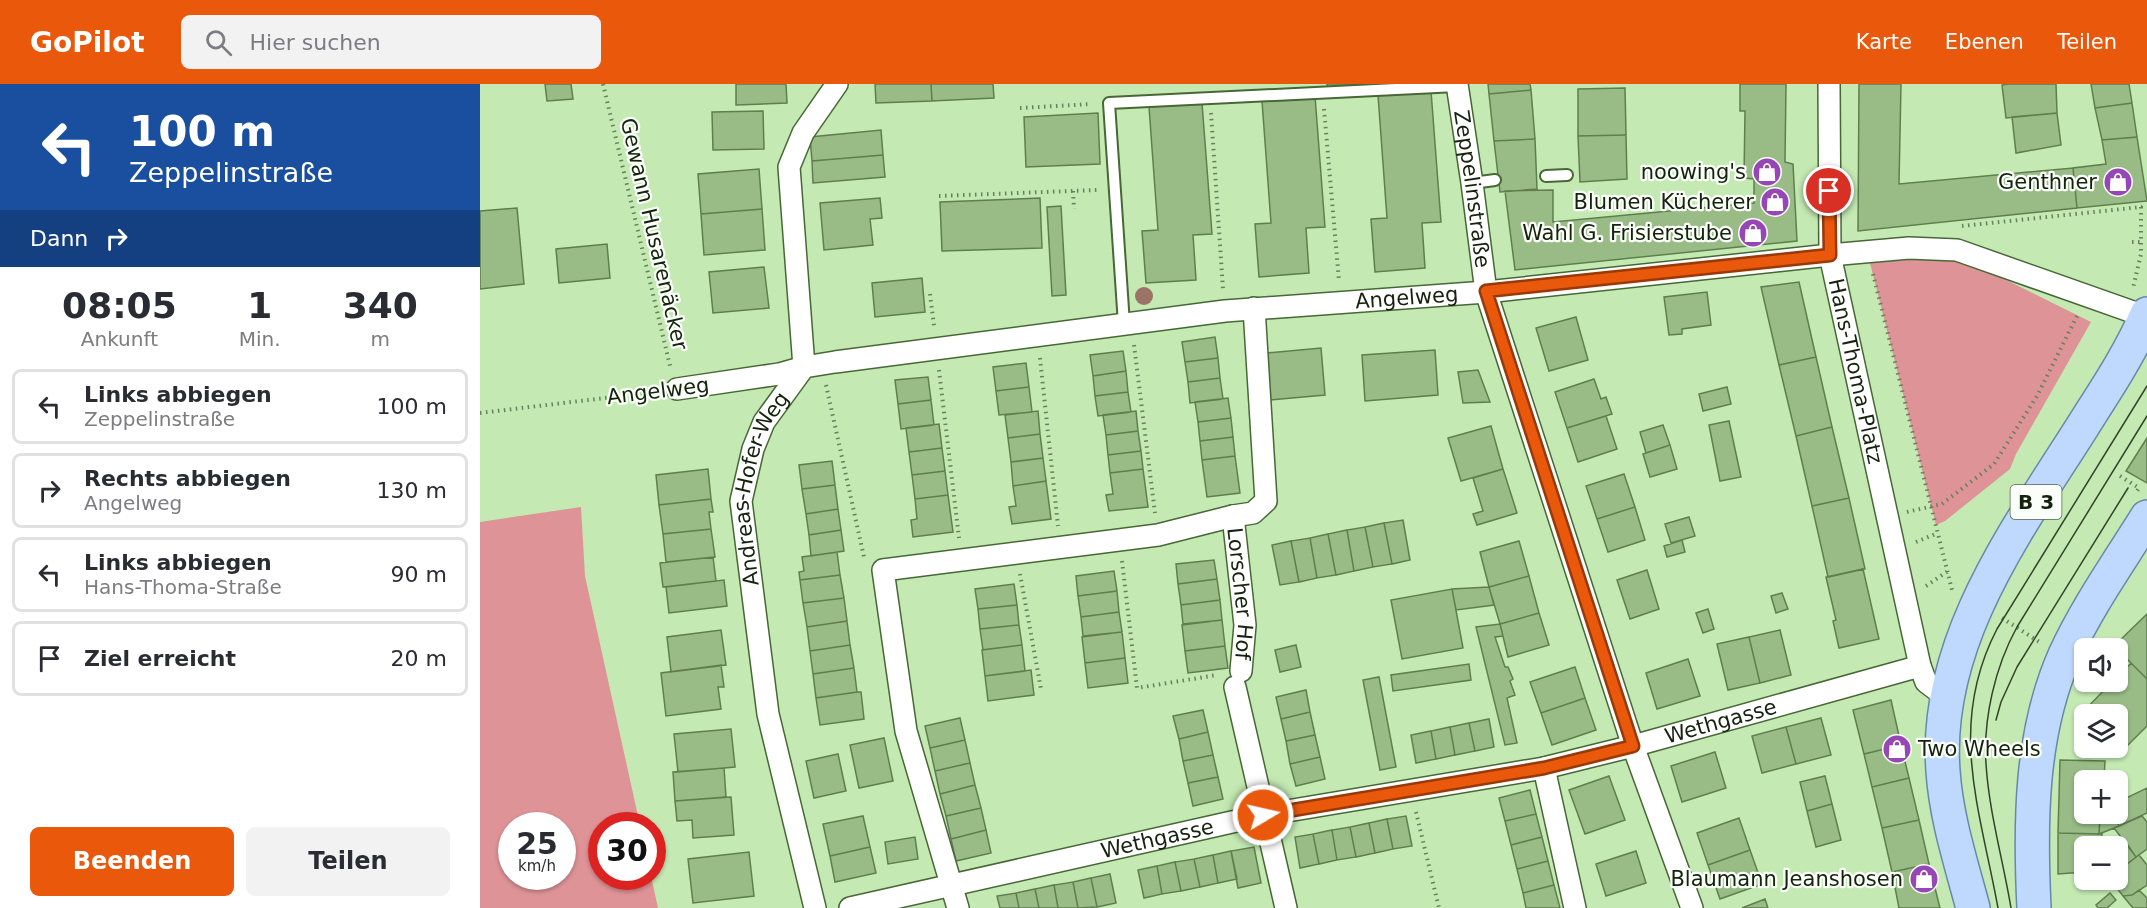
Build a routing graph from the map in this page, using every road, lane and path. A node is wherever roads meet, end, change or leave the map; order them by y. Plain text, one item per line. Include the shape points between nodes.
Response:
1 (603, 84) edge
2 (837, 84) edge
3 (1829, 84) edge
4 (1457, 85) edge
5 (1323, 93) junction
6 (1210, 98) junction
7 (1108, 103) junction
8 (1059, 106) junction
9 (1020, 108) dead end
10 (1060, 114) dead end
11 (1567, 175) dead end
12 (1546, 176) dead end
13 (1495, 180) dead end
14 (1472, 183) junction
15 (1114, 189) junction
16 (1073, 191) junction
17 (939, 196) dead end
18 (2141, 207) junction
19 (2147, 207) edge
20 (1074, 209) dead end
21 (1950, 228) dead end
22 (2132, 242) dead end
23 (2142, 242) junction
24 (1868, 252) junction
25 (1830, 255) junction
26 (1486, 291) junction
27 (930, 294) dead end
28 (2087, 296) junction
29 (1341, 302) junction
30 (1254, 309) junction
31 (2143, 309) edge
32 (1225, 311) junction
33 (1128, 324) junction
34 (1037, 336) junction
35 (936, 349) junction
36 (835, 362) junction
37 (804, 367) junction
38 (677, 389) junction
39 (480, 413) edge
40 (1931, 506) junction
41 (1887, 515) junction
42 (1233, 516) junction
43 (2147, 517) edge
44 (1158, 535) junction
45 (1120, 541) junction
46 (1060, 547) junction
47 (1017, 552) junction
48 (962, 560) junction
49 (883, 570) junction
50 (1963, 601) junction
51 (2066, 653) junction
52 (1920, 666) junction
53 (1238, 679) junction
54 (1041, 689) dead end
55 (1946, 697) junction
56 (1633, 746) junction
57 (1544, 768) junction
58 (1411, 790) junction
59 (1263, 815) junction
60 (951, 885) junction
61 (815, 908) edge
62 (850, 908) edge
63 (958, 908) edge
64 (1286, 908) edge
65 (1438, 908) edge
66 (1575, 908) edge
67 (1692, 908) edge
68 (1973, 908) edge
69 (2034, 908) edge

1 - 38 path, Gewann Husarenäcker
2 - 37 street, Andreas-Hofer-Weg via 803,133 789,166
3 - 25 street
4 - 5 lane
4 - 14 street, Zeppelinstraße
5 - 6 lane
5 - 29 path, Angelweg
6 - 7 lane
6 - 32 path
7 - 8 path
7 - 15 lane
8 - 9 path
8 - 10 path
11 - 12 lane
13 - 14 lane
14 - 26 street, Zeppelinstraße
15 - 16 path
15 - 33 lane
16 - 17 path
16 - 20 path
18 - 19 path
18 - 21 path
18 - 23 path
22 - 23 path
23 - 31 path
24 - 25 street, Hans-Thoma-Platz
24 - 28 street, Hans-Thoma-Platz via 1909,248 1957,250
24 - 40 path
25 - 26 street, Angelweg
25 - 41 street, Hans-Thoma-Platz
26 - 29 street, Angelweg
26 - 56 street, Zeppelinstraße
27 - 35 path
28 - 31 street, Hans-Thoma-Platz
28 - 40 path via 2037,396 1994,464 1942,504
29 - 30 street, Angelweg
30 - 32 street, Angelweg
30 - 42 street via 1266,501 1253,513
31 - 50 main road, B 3 via 2116,374 1991,574
32 - 33 street, Angelweg
33 - 34 street, Angelweg
33 - 44 path
34 - 35 street, Angelweg
34 - 46 path
35 - 36 street, Angelweg
35 - 48 path
36 - 37 street, Angelweg
36 - 49 path via 826,385 865,560
37 - 38 street, Angelweg
37 - 61 street, Andreas-Hofer-Weg via 764,422 753,449 741,501 768,714
38 - 39 path, Angelweg
40 - 41 path
40 - 50 path
41 - 52 street, Hans-Thoma-Platz
42 - 44 street
42 - 53 street, Lorscher Hof via 1245,625
43 - 51 main road
44 - 45 street
45 - 46 street
45 - 53 path via 1137,688
46 - 47 street
47 - 48 street
47 - 54 path
48 - 49 street
49 - 60 street via 906,731
50 - 51 path via 1990,620 1994,613 2046,646
50 - 55 main road, B 3
51 - 69 main road via 2038,745 2032,852
52 - 55 street via 1926,682
52 - 56 street, Wethgasse
53 - 59 street, Lorscher Hof
55 - 68 main road, B 3 via 1943,770
56 - 57 street, Wethgasse
56 - 67 street, Zeppelinstraße
57 - 58 street, Wethgasse
57 - 66 street
58 - 59 street, Wethgasse
58 - 65 path
59 - 60 street, Wethgasse
59 - 64 street, Lorscher Hof
60 - 62 street, Wethgasse
60 - 63 street

